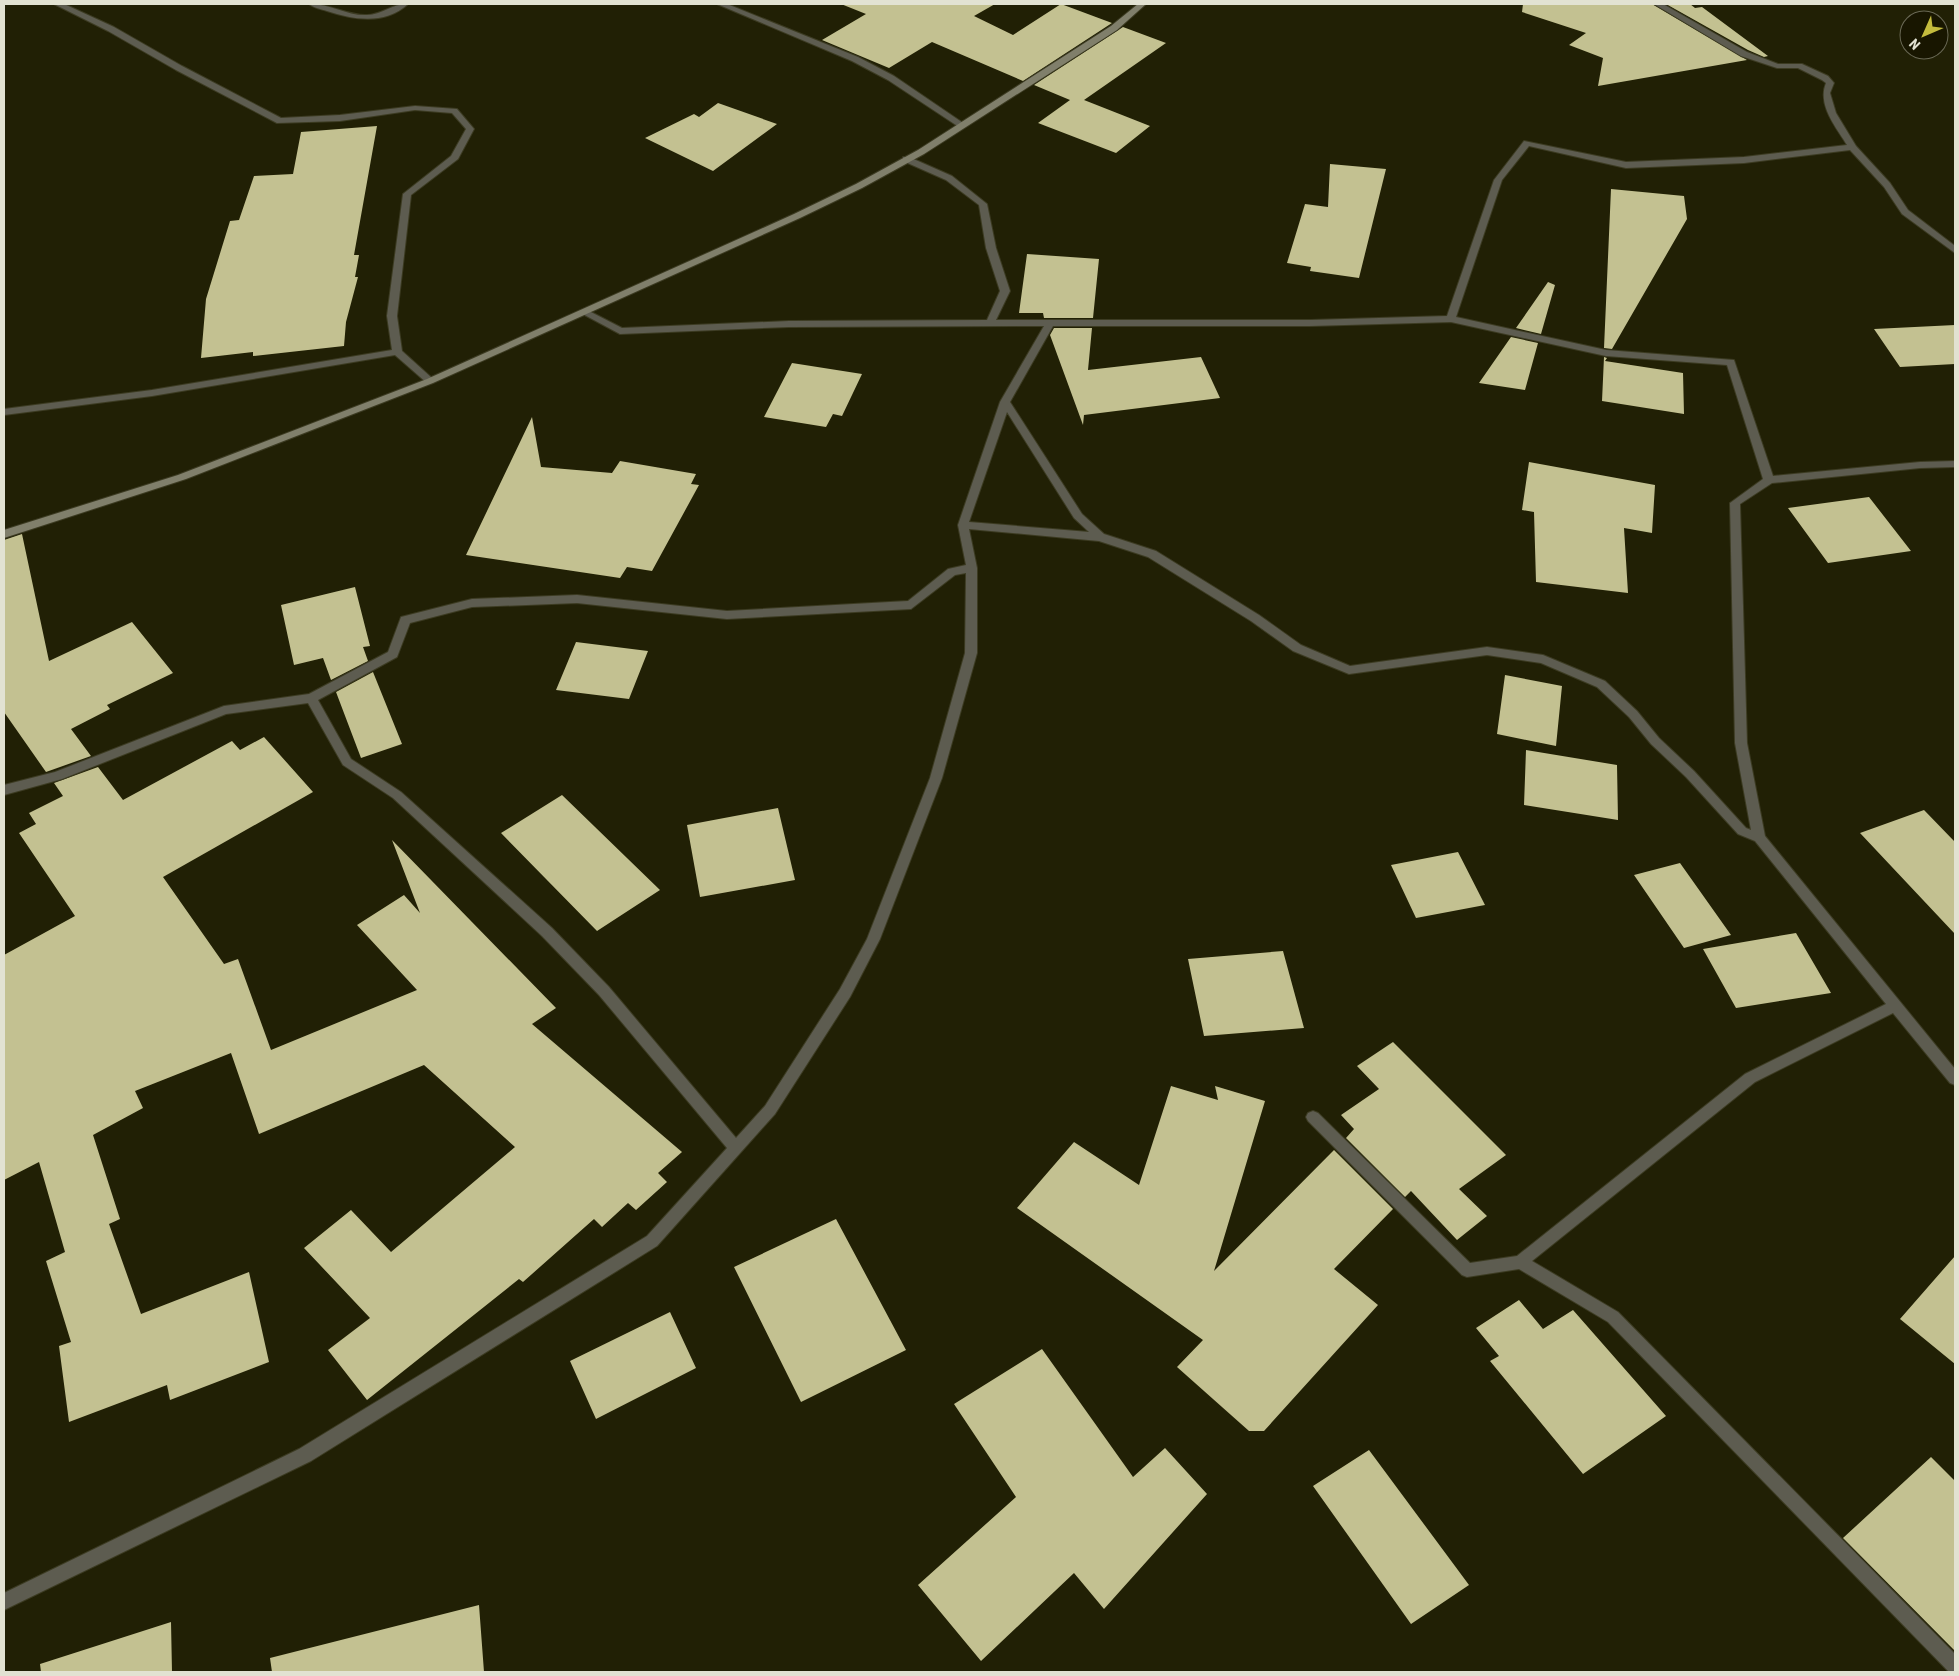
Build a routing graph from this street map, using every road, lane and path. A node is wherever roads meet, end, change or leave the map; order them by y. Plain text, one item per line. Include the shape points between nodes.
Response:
1 (58, 4) edge
2 (313, 4) edge
3 (404, 4) edge
4 (721, 4) edge
5 (1142, 4) edge
6 (1658, 4) edge
7 (962, 125) junction
8 (1852, 147) junction
9 (906, 159) junction
10 (1955, 250) edge
11 (584, 312) junction
12 (1451, 319) junction
13 (990, 323) junction
14 (1050, 323) junction
15 (397, 352) junction
16 (430, 381) junction
17 (1005, 402) junction
18 (4, 412) edge
19 (1955, 464) edge
20 (1769, 480) junction
21 (963, 526) junction
22 (4, 534) edge
23 (1100, 537) junction
24 (972, 568) junction
25 (311, 698) junction
26 (4, 790) edge
27 (1759, 838) junction
28 (1895, 1006) junction
29 (1955, 1079) edge
30 (1313, 1118) dead end
31 (736, 1148) junction
32 (1520, 1262) junction
33 (4, 1602) edge
34 (1955, 1666) edge

1 - 15 street via 280,120 340,118 415,108 454,111 470,129 455,157 407,194 392,316
2 - 3 street via 362,20 389,14
4 - 7 street via 855,59 891,78
5 - 7 street via 1114,28
6 - 8 street via 1744,54 1777,66 1799,66 1825,78 1830,83 1826,93 1832,113
7 - 9 street
8 - 10 street via 1887,185 1905,212
8 - 12 street via 1744,160 1626,165 1527,143 1498,180
9 - 11 street via 842,195
9 - 13 street via 949,178 983,204 990,248 1004,291
11 - 13 street via 620,331 789,324
11 - 16 street
12 - 14 street via 1310,323
12 - 20 street via 1606,353 1731,362
13 - 14 street
14 - 17 street
15 - 16 street
15 - 18 street via 221,383
16 - 22 street via 182,477
17 - 21 street
17 - 23 street via 1078,516
19 - 20 street
20 - 27 street via 1735,503 1741,743
21 - 23 street
21 - 24 street
23 - 27 street via 1152,554 1297,648 1349,670 1487,651 1543,659 1601,684 1742,831
24 - 25 street via 952,572 911,605 727,615 577,600 472,603 405,620 393,654
24 - 31 street via 972,653 936,778 873,939 845,993 770,1110
25 - 26 street via 224,710 58,776
25 - 31 street via 348,762 397,796 547,932 604,991
27 - 28 street
28 - 29 street
28 - 32 street via 1750,1078
30 - 32 street via 1467,1270
31 - 33 street via 652,1241 305,1455
32 - 34 street via 1613,1316

